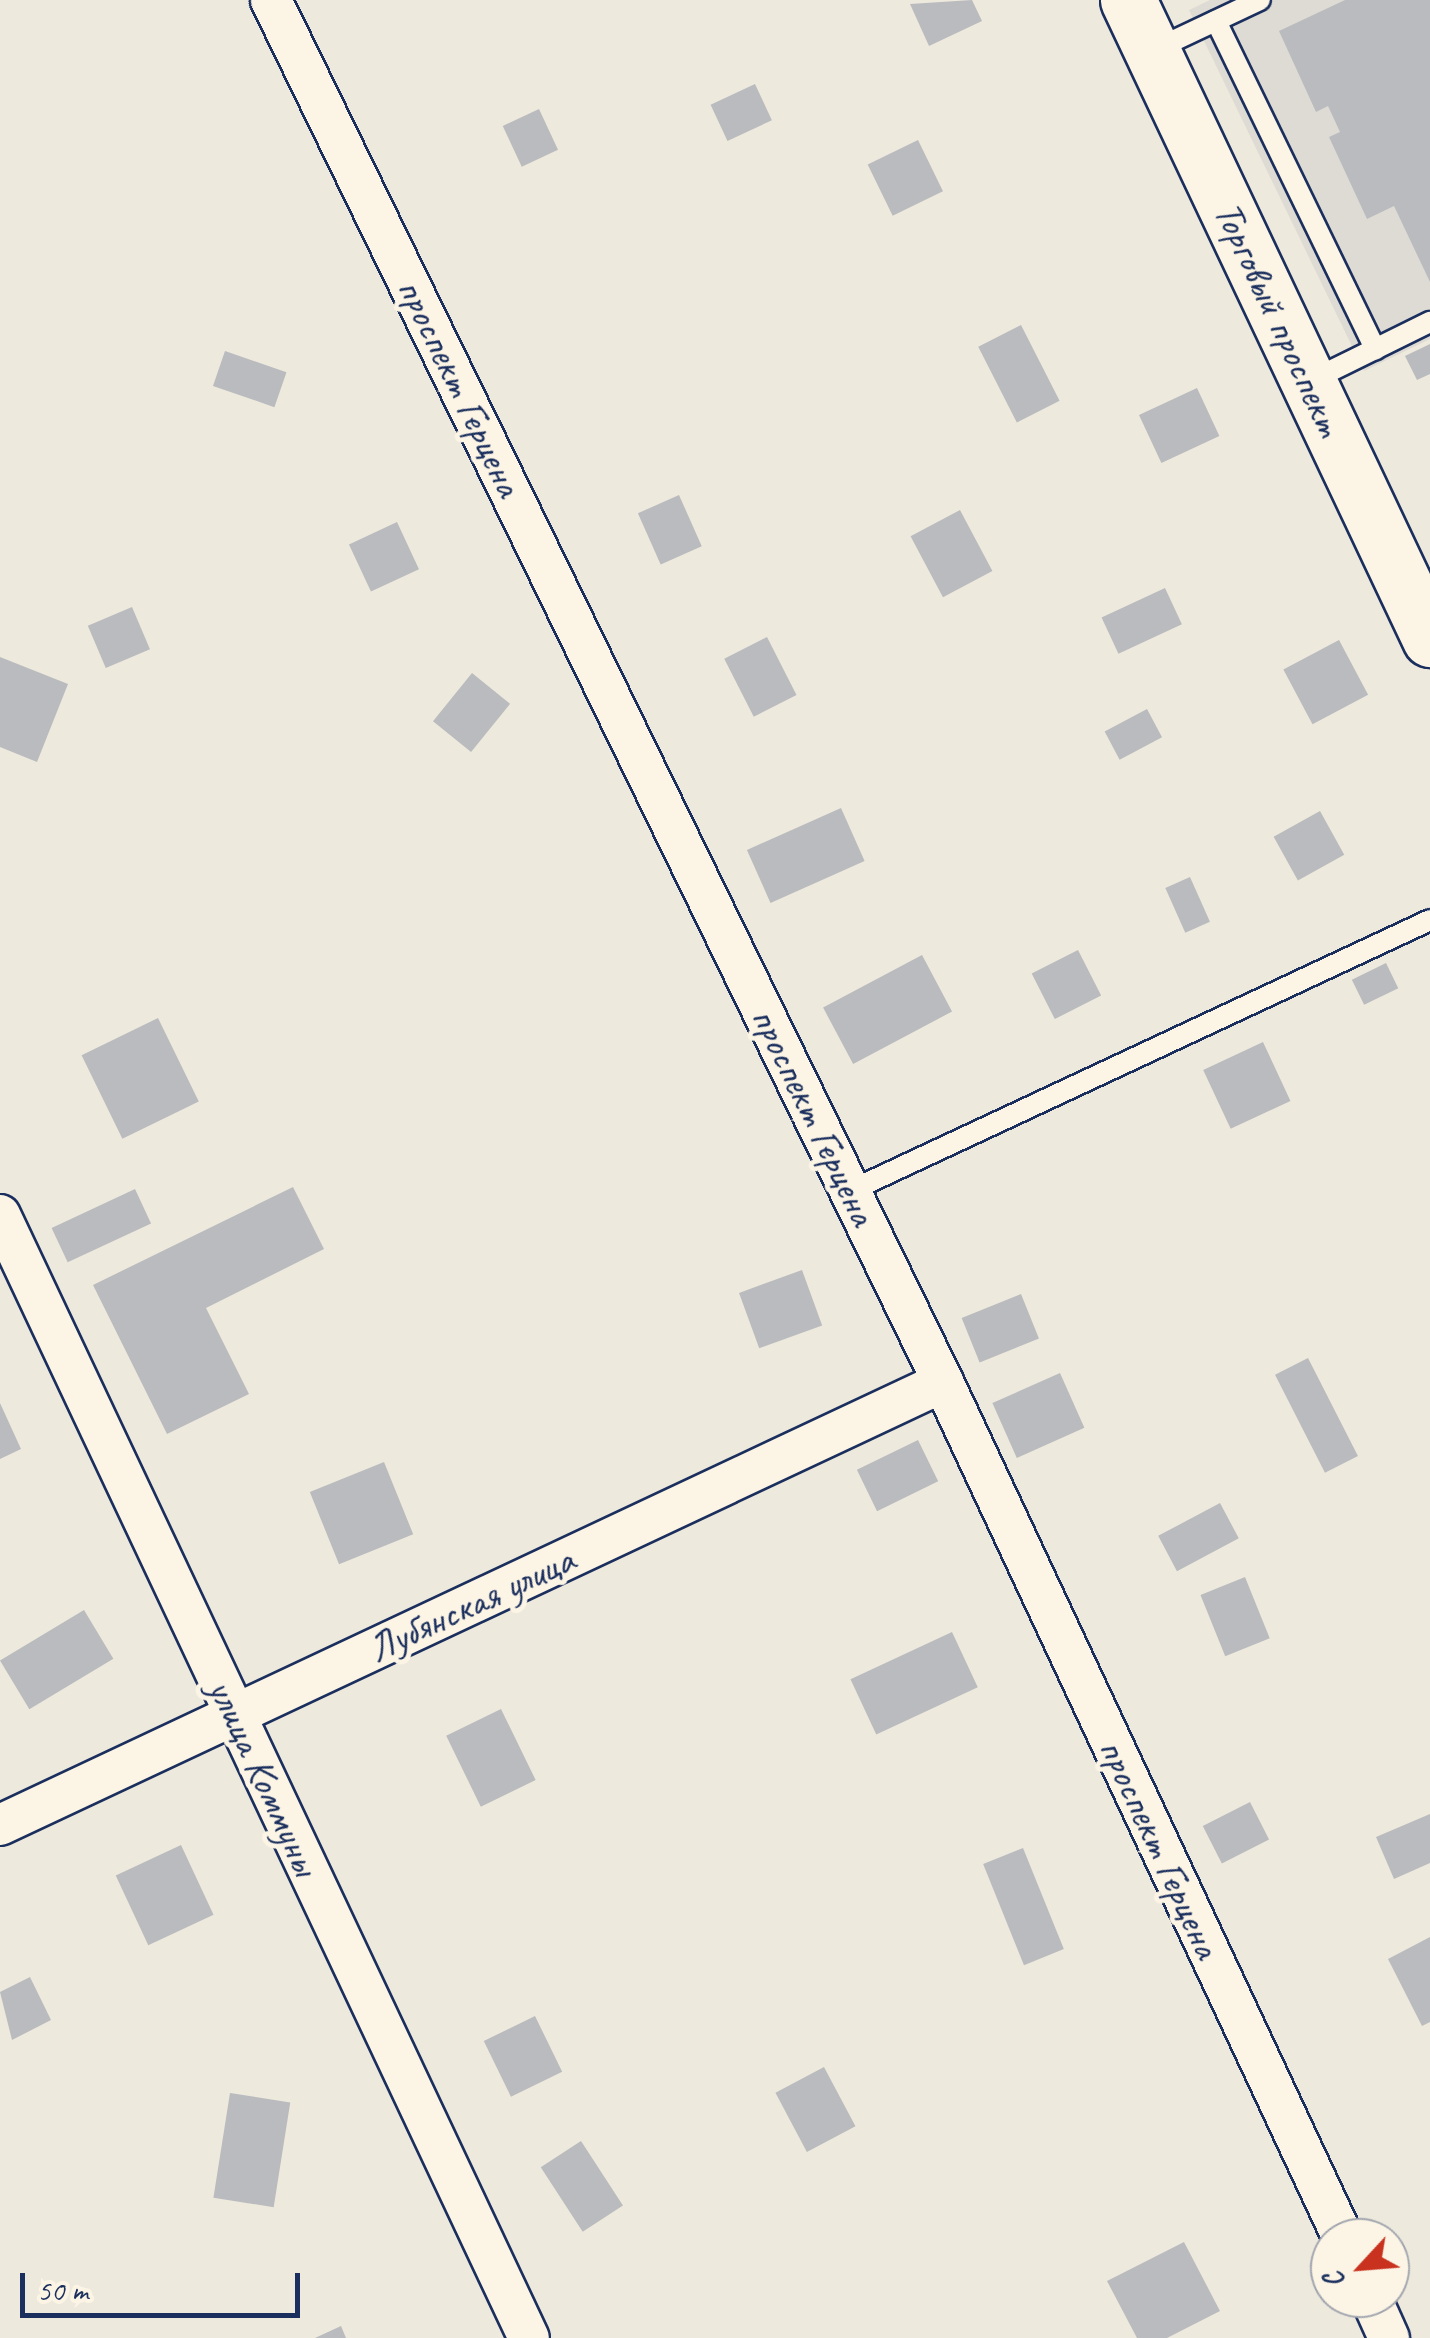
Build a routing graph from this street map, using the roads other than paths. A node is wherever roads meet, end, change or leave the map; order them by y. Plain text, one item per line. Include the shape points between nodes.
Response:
1 (272, 0) edge
2 (1128, 0) edge
3 (1260, 0) edge
4 (1216, 21) junction
5 (1152, 51) junction
6 (1430, 322) edge
7 (1375, 349) junction
8 (1308, 382) junction
9 (1430, 639) edge
10 (1430, 920) edge
11 (850, 1191) junction
12 (0, 1215) edge
13 (942, 1382) junction
14 (235, 1715) junction
15 (0, 1825) edge
16 (1334, 2218) edge
17 (529, 2338) edge

1 - 11 street, проспект Герцена
2 - 5 street, Торговый проспект
3 - 4 lane
4 - 5 lane
4 - 7 lane
5 - 8 street, Торговый проспект
6 - 7 lane
7 - 8 lane
8 - 9 street, Торговый проспект
10 - 11 lane
11 - 13 street, проспект Герцена
12 - 14 street, улица Коммуны
13 - 14 street, Лубянская улица
13 - 16 street, проспект Герцена
14 - 15 street, Лубянская улица
14 - 17 street, улица Коммуны

